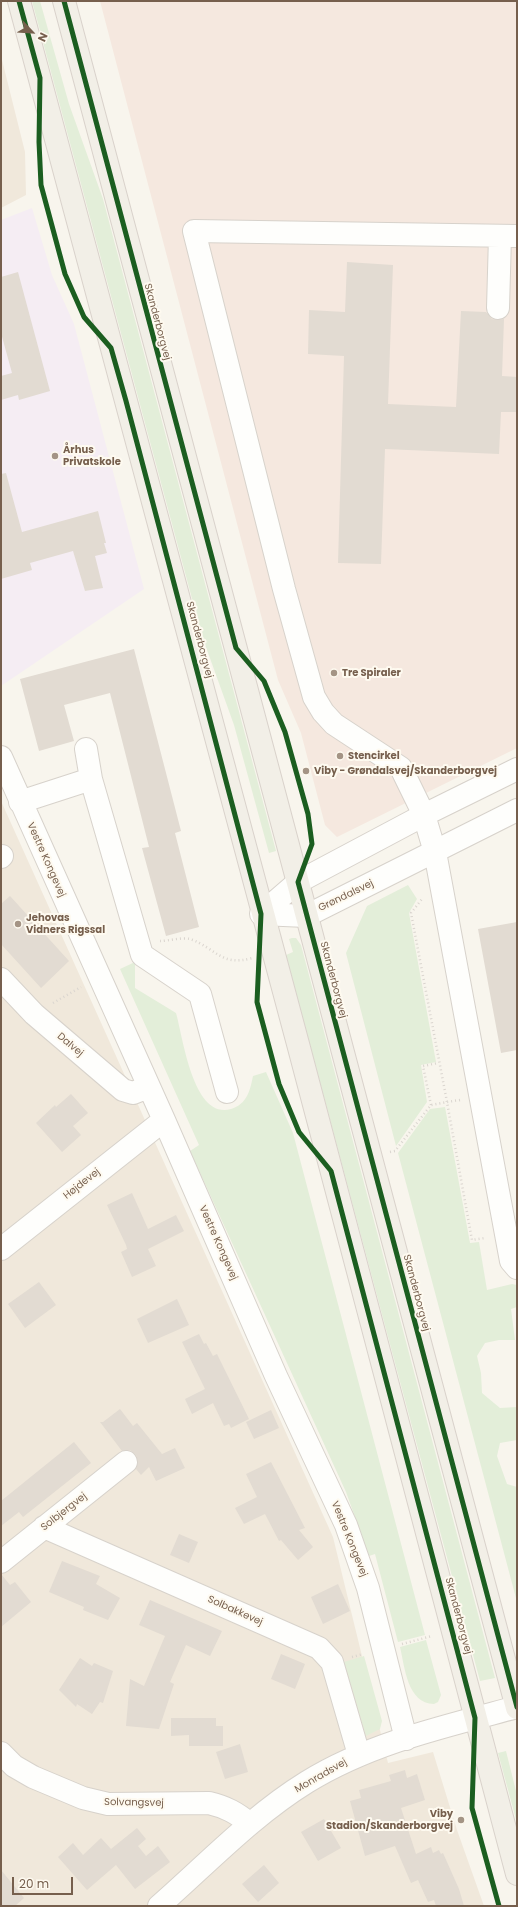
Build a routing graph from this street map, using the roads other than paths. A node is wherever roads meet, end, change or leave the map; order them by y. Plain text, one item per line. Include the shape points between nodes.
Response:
1 (19, 1) edge
2 (64, 1) edge
3 (509, 236) edge
4 (498, 308) dead end
5 (86, 749) dead end
6 (1, 757) edge
7 (517, 769) edge
8 (91, 779) junction
9 (20, 802) junction
10 (517, 810) edge
11 (424, 815) junction
12 (435, 852) junction
13 (298, 882) junction
14 (262, 914) junction
15 (306, 916) junction
16 (1, 979) edge
17 (148, 1087) junction
18 (227, 1092) dead end
19 (164, 1120) junction
20 (1, 1249) edge
21 (517, 1268) edge
22 (126, 1462) dead end
23 (44, 1527) junction
24 (1, 1562) edge
25 (517, 1708) edge
26 (475, 1718) junction
27 (406, 1739) junction
28 (1, 1753) edge
29 (359, 1755) junction
30 (250, 1824) junction
31 (517, 1874) edge
32 (159, 1906) edge

1 - 14 main road, Skanderborgvej
2 - 13 main road, Skanderborgvej
3 - 4 street
3 - 11 street via 194,231 284,589 314,697 334,724 401,768
5 - 8 street
6 - 9 street, Vestre Kongevej
7 - 11 street
8 - 9 street
8 - 18 street via 142,955 200,994
9 - 17 street, Vestre Kongevej
10 - 12 street, Grøndalsvej
11 - 12 street
11 - 13 street
12 - 15 street, Grøndalsvej
12 - 21 street via 510,1261
13 - 14 street
13 - 15 main road, Skanderborgvej
14 - 15 street, Grøndalsvej
14 - 26 main road, Skanderborgvej
15 - 25 main road, Skanderborgvej
16 - 17 street, Dalvej via 34,1014 123,1090 133,1093
17 - 19 street, Vestre Kongevej
19 - 20 street, Højdevej
19 - 27 street, Vestre Kongevej via 276,1376 346,1525 368,1588
22 - 23 street, Solbjergvej
23 - 24 street, Solbjergvej
23 - 29 street, Solbakkevej via 319,1648 332,1662
25 - 26 street, Monradsvej
26 - 27 street, Monradsvej
26 - 31 main road, Skanderborgvej
27 - 29 street, Monradsvej
28 - 30 street, Solvangsvej via 14,1766 33,1777 83,1798 108,1804 209,1803 224,1806 238,1813
29 - 30 street, Monradsvej via 307,1782
30 - 32 street, Monradsvej

